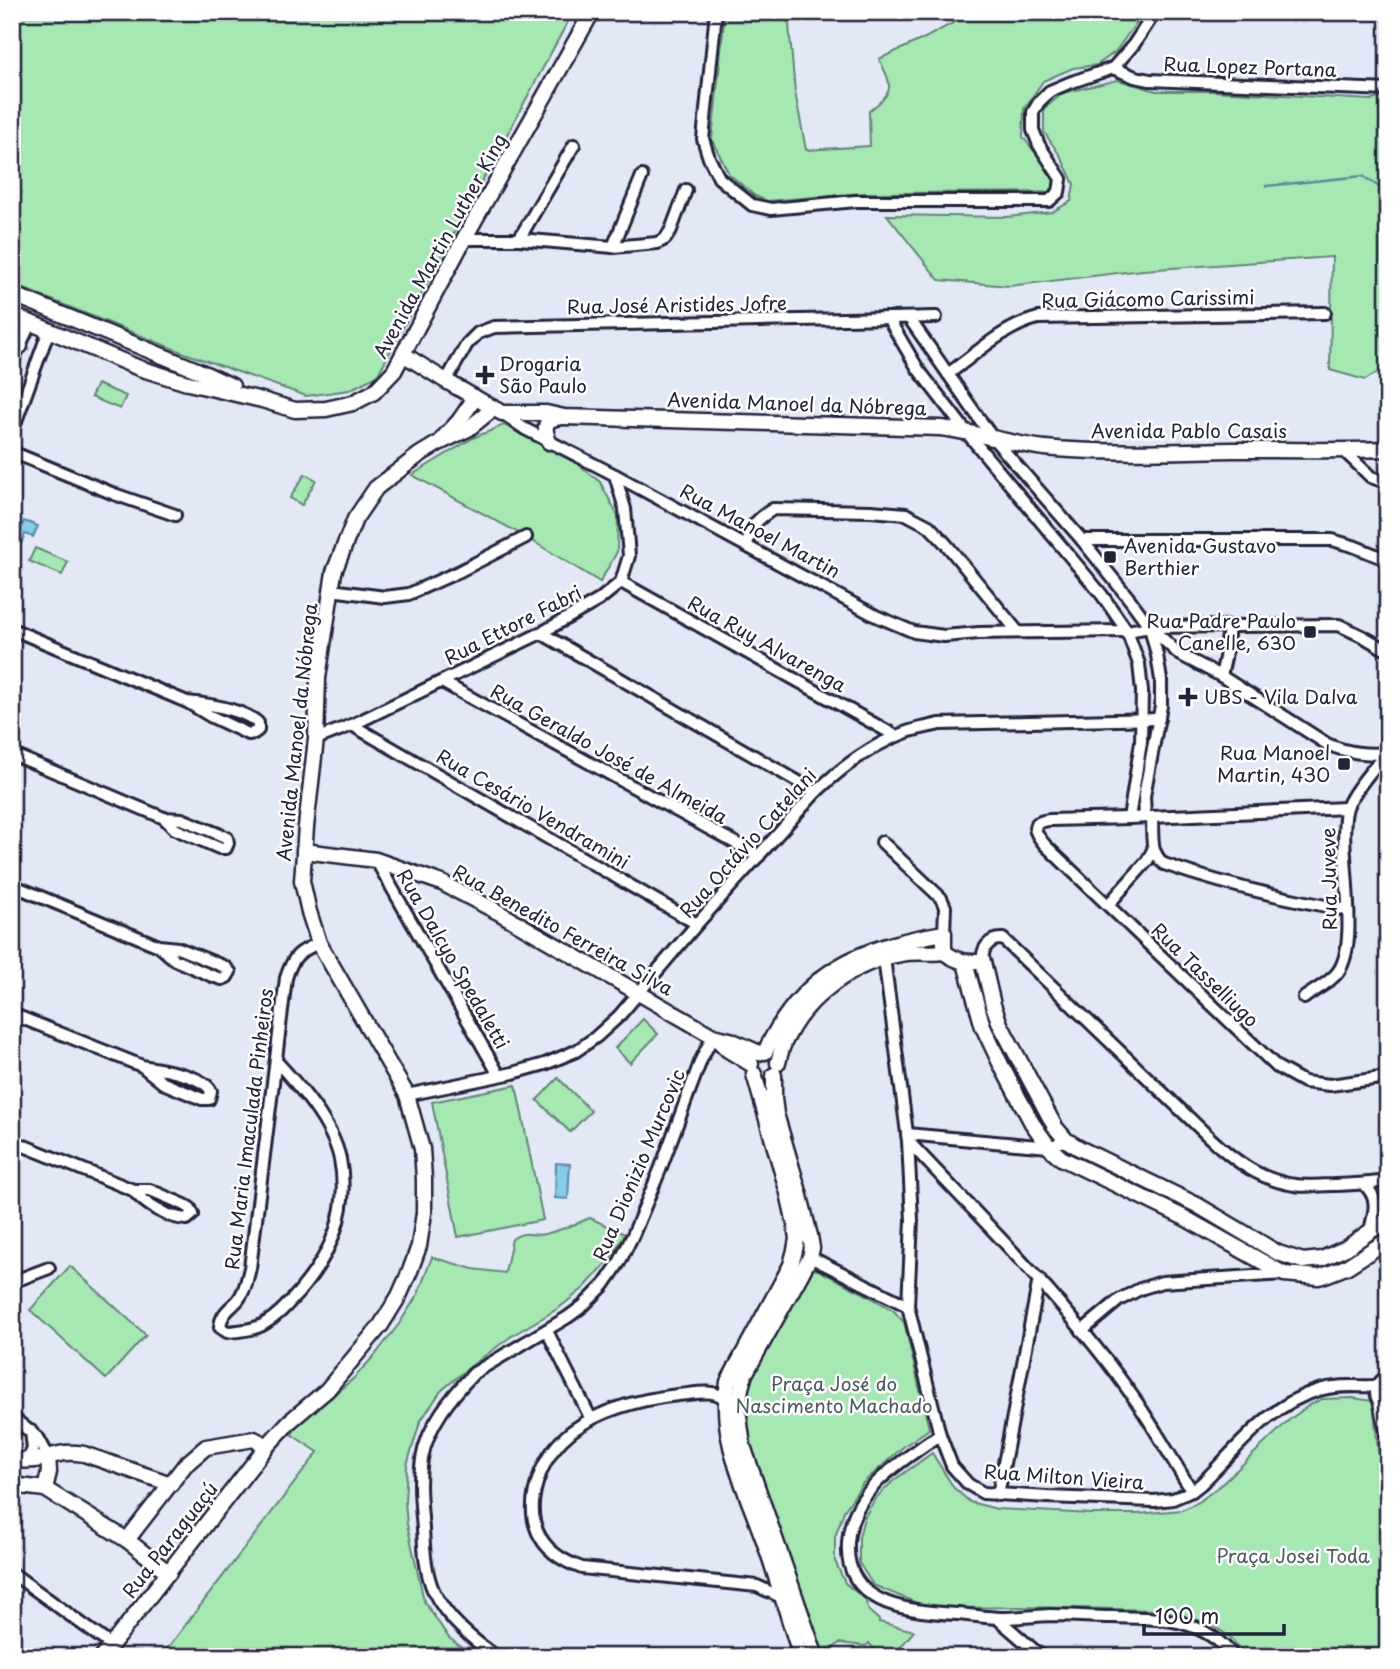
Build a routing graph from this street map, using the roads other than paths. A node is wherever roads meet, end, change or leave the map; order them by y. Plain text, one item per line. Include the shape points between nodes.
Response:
1 (592, 12) edge
2 (716, 12) edge
3 (1155, 12) edge
4 (1113, 68) junction
5 (1388, 90) edge
6 (574, 145) dead end
7 (642, 176) dead end
8 (686, 190) dead end
9 (464, 239) junction
10 (519, 239) junction
11 (613, 247) junction
12 (12, 295) edge
13 (43, 309) junction
14 (1325, 313) dead end
15 (12, 315) edge
16 (936, 317) dead end
17 (888, 318) junction
18 (909, 318) junction
19 (31, 322) junction
20 (12, 323) edge
21 (49, 330) junction
22 (20, 346) junction
23 (403, 354) junction
24 (12, 362) edge
25 (948, 374) junction
26 (446, 381) junction
27 (13, 392) edge
28 (27, 392) junction
29 (475, 398) junction
30 (262, 400) junction
31 (498, 410) junction
32 (564, 416) junction
33 (965, 431) junction
34 (12, 432) edge
35 (992, 437) junction
36 (549, 442) junction
37 (437, 444) junction
38 (1023, 445) junction
39 (1388, 449) edge
40 (1344, 451) junction
41 (12, 452) edge
42 (1012, 458) junction
43 (615, 475) junction
44 (1388, 483) edge
45 (175, 515) dead end
46 (526, 537) dead end
47 (1082, 540) junction
48 (747, 545) junction
49 (1388, 560) edge
50 (621, 582) junction
51 (331, 590) junction
52 (1150, 627) junction
53 (1228, 627) junction
54 (12, 628) edge
55 (1127, 631) junction
56 (1018, 632) junction
57 (541, 633) junction
58 (1388, 651) edge
59 (1221, 676) junction
60 (442, 682) junction
61 (187, 702) junction
62 (1142, 718) junction
63 (1159, 719) junction
64 (352, 725) junction
65 (896, 736) junction
66 (316, 739) junction
67 (1387, 753) edge
68 (12, 754) edge
69 (816, 792) junction
70 (1346, 808) junction
71 (1149, 817) junction
72 (164, 818) junction
73 (1129, 818) junction
74 (882, 842) dead end
75 (1153, 850) junction
76 (304, 851) junction
77 (759, 856) junction
78 (376, 860) junction
79 (12, 885) edge
80 (1108, 905) junction
81 (1348, 910) junction
82 (696, 924) junction
83 (944, 933) junction
84 (919, 937) junction
85 (319, 943) junction
86 (159, 946) junction
87 (920, 952) junction
88 (944, 952) junction
89 (884, 958) junction
90 (965, 962) junction
91 (983, 962) junction
92 (638, 994) junction
93 (1304, 998) dead end
94 (12, 1014) edge
95 (715, 1037) junction
96 (276, 1060) junction
97 (757, 1061) junction
98 (142, 1066) junction
99 (776, 1069) junction
100 (499, 1075) junction
101 (1388, 1077) edge
102 (407, 1095) junction
103 (907, 1138) junction
104 (1066, 1140) junction
105 (12, 1141) edge
106 (1049, 1147) junction
107 (1388, 1181) edge
108 (1365, 1185) junction
109 (133, 1190) junction
110 (1388, 1219) edge
111 (1370, 1231) junction
112 (1388, 1240) edge
113 (1250, 1255) junction
114 (810, 1257) junction
115 (49, 1268) dead end
116 (1284, 1274) junction
117 (1238, 1277) junction
118 (1039, 1279) junction
119 (12, 1282) edge
120 (908, 1306) junction
121 (547, 1331) junction
122 (1082, 1331) junction
123 (1383, 1393) edge
124 (725, 1399) junction
125 (12, 1417) edge
126 (591, 1419) junction
127 (31, 1431) junction
128 (1388, 1434) edge
129 (940, 1435) junction
130 (267, 1446) junction
131 (48, 1456) junction
132 (20, 1460) edge
133 (171, 1484) junction
134 (12, 1485) edge
135 (45, 1489) junction
136 (1192, 1491) junction
137 (998, 1494) junction
138 (127, 1540) junction
139 (12, 1573) edge
140 (169, 1573) junction
141 (782, 1597) junction
142 (997, 1618) junction
143 (107, 1651) edge
144 (497, 1657) edge
145 (801, 1657) edge
146 (816, 1657) edge
147 (1042, 1657) edge
148 (1234, 1657) edge

1 - 9 main road, Avenida Martin Luther King
2 - 4 street via 703,139 719,178 752,205 771,209 856,201 1054,199 1061,179 1039,145 1033,112 1050,91
3 - 4 street
4 - 5 street, Rua Lopez Portana via 1150,80
6 - 10 street
7 - 11 street
8 - 11 street via 665,239
9 - 10 street
9 - 23 main road, Avenida Martin Luther King
10 - 11 street
12 - 13 main road, Avenida Martin Luther King
13 - 19 main road
13 - 21 main road
13 - 30 main road, Avenida Martin Luther King
14 - 25 street, Rua Giácomo Carissimi via 1038,318 1006,331
15 - 19 main road, Avenida Martin Luther King
16 - 18 street, Rua José Aristides Jofre
17 - 18 street, Rua José Aristides Jofre
17 - 26 street, Rua José Aristides Jofre via 494,327 467,344
17 - 33 street via 918,369
18 - 25 street
19 - 21 main road, Avenida Martin Luther King
19 - 22 street
20 - 22 main road
21 - 28 street
21 - 30 main road, Avenida Martin Luther King via 139,368
22 - 24 street
23 - 26 main road, Rua Manoel Martin
23 - 30 main road, Avenida Martin Luther King via 374,391 353,403 295,410
25 - 35 street
26 - 29 main road, Rua Manoel Martin
27 - 28 street
28 - 34 street
29 - 31 main road, Rua Manoel Martin
29 - 37 main road, Avenida Manoel da Nóbrega
31 - 32 main road, Avenida Manoel da Nóbrega
31 - 36 street, Rua Manoel Martin
31 - 37 main road, Avenida Manoel da Nóbrega
32 - 33 main road, Avenida Manoel da Nóbrega
32 - 36 main road via 545,426
33 - 35 main road, Avenida Manoel da Nóbrega
33 - 55 street
35 - 38 main road, Avenida Pablo Casais
35 - 42 street
36 - 43 street, Rua Manoel Martin
37 - 51 main road, Avenida Manoel da Nóbrega via 376,488 349,532
38 - 40 main road, Avenida Pablo Casais via 1094,452
38 - 42 main road
39 - 40 main road, Avenida Pablo Casais
40 - 44 street via 1371,477
41 - 45 street
42 - 47 street
43 - 48 street, Rua Manoel Martin
43 - 50 street via 625,509 629,556
46 - 51 street via 409,594 385,597
47 - 49 street via 1332,540
47 - 52 street
48 - 56 street, Rua Manoel Martin via 914,632 944,636
48 - 56 street via 760,517 773,509 906,514 929,526
50 - 57 street, Rua Ettore Fabri
50 - 65 street, Rua Ruy Alvarenga
51 - 66 main road, Avenida Manoel da Nóbrega via 318,678
52 - 53 street, Rua Manoel Martin
52 - 55 street, Rua Manoel Martin
52 - 59 street via 1179,654
52 - 63 street via 1161,680
53 - 58 street, Rua Manoel Martin via 1339,625
53 - 59 street
54 - 61 street
55 - 56 street, Rua Manoel Martin
55 - 62 street via 1139,664
57 - 60 street, Rua Ettore Fabri
57 - 69 street
59 - 67 street via 1327,744 1365,755
60 - 64 street, Rua Ettore Fabri
60 - 77 street, Rua Geraldo José de Almeida
61 - 61 street via 248,734 258,730 253,719 215,704
62 - 63 street, Rua Octávio Catelani
62 - 65 street, Rua Octávio Catelani via 939,724
62 - 73 street
63 - 71 street via 1144,796
64 - 66 street, Rua Ettore Fabri
64 - 82 street, Rua Cesário Vendramini
65 - 69 street, Rua Octávio Catelani via 831,777
66 - 76 main road, Avenida Manoel da Nóbrega
67 - 70 street, Rua Juveve
68 - 72 street
69 - 77 street, Rua Octávio Catelani
70 - 71 street
70 - 81 street, Rua Juveve
71 - 73 street
71 - 75 street
72 - 72 street via 175,829 219,848 228,844 227,838 182,819
73 - 80 street, Rua Tasselliugo via 1041,821 1034,829
74 - 83 street via 941,898
75 - 80 street
75 - 81 street via 1164,864 1189,873 1285,899
76 - 78 main road, Rua Benedito Ferreira Silva
76 - 85 main road, Avenida Manoel da Nóbrega via 302,881
77 - 82 street, Rua Octávio Catelani
78 - 92 main road, Rua Benedito Ferreira Silva via 442,883
78 - 100 street, Rua Dalcyo Spedaletti
79 - 86 street
80 - 101 street, Rua Tasselliugo via 1277,1067 1304,1082 1330,1085
81 - 93 street, Rua Juveve via 1345,962 1336,975
82 - 92 street, Rua Octávio Catelani
83 - 84 main road
83 - 88 main road
84 - 87 main road
84 - 97 main road via 868,952 827,973 788,1013
85 - 96 street, Rua Maria Imaculada Pinheiros via 292,961
85 - 102 main road, Avenida Manoel da Nóbrega
86 - 86 street via 176,960 212,976 222,979 230,972 177,948
87 - 88 main road
87 - 89 main road
88 - 90 main road
89 - 99 main road via 842,978 817,998 788,1034
89 - 103 street, Rua Milton Vieira
90 - 91 main road
90 - 106 main road via 983,1027 1000,1065
91 - 104 main road via 1000,1024
91 - 108 street via 988,944 1003,939 1247,1168 1297,1186
92 - 95 main road, Rua Benedito Ferreira Silva
92 - 100 street, Rua Octávio Catelani via 612,1023 576,1051
94 - 98 street
95 - 97 main road, Rua Benedito Ferreira Silva via 730,1040
95 - 121 street, Rua Dionizio Murcovic via 701,1060 620,1262 583,1306
96 - 96 street, Rua Maria Imaculada Pinheiros via 250,1268 245,1289 220,1319 220,1327 227,1332 261,1326 279,1314 323,1261 341,1212 340,1158 330,1134
97 - 99 main road via 771,1053
97 - 99 main road via 764,1079
97 - 124 main road via 797,1239 791,1265 734,1368
98 - 98 street via 163,1083 209,1099 211,1091 200,1081
99 - 114 main road via 776,1114 810,1236
100 - 102 street, Rua Octávio Catelani
102 - 130 main road, Avenida Manoel da Nóbrega via 422,1149 424,1179 419,1246 410,1271 381,1325 345,1370
103 - 106 street
103 - 118 street
103 - 120 street, Rua Milton Vieira via 912,1220
104 - 106 street
104 - 111 main road via 1196,1205 1278,1253 1303,1261 1322,1259
105 - 109 street
106 - 113 main road via 1061,1158
107 - 108 street
108 - 111 street via 1375,1200
109 - 109 street via 142,1201 178,1219 193,1213 150,1190
110 - 111 main road
112 - 116 main road via 1319,1277
113 - 116 main road
113 - 117 street
114 - 120 street
114 - 146 main road via 745,1374 738,1409 743,1446
115 - 119 street
116 - 117 street
117 - 122 street via 1162,1282 1140,1289
118 - 122 street
118 - 137 street
120 - 129 street, Rua Milton Vieira
121 - 126 street
121 - 144 street, Rua Dionizio Murcovic via 474,1373 462,1385 437,1419 422,1457 424,1547 434,1592 461,1627
122 - 136 street via 1135,1401
123 - 128 main road
123 - 136 street, Rua Milton Vieira via 1357,1385 1327,1388 1296,1399 1272,1413
124 - 126 street via 713,1392 664,1397
124 - 141 main road via 728,1434
125 - 127 street
126 - 141 street via 559,1443 545,1462 532,1511 543,1542 582,1568 757,1586
127 - 131 street
127 - 132 street via 31,1453
129 - 137 street, Rua Milton Vieira via 952,1466 968,1484 982,1493
129 - 142 street via 869,1489 851,1523 849,1564 862,1587 885,1602 923,1612
130 - 133 main road via 254,1439 206,1447
130 - 140 main road, Rua Paraguaçú
131 - 132 main road
131 - 133 main road via 84,1454
131 - 135 main road
133 - 138 main road
134 - 135 main road
135 - 138 main road
136 - 137 street, Rua Milton Vieira via 1154,1501
138 - 140 main road
139 - 143 street
140 - 143 main road, Rua Paraguaçú
141 - 145 main road
142 - 147 street
142 - 148 street via 1160,1619 1212,1635

